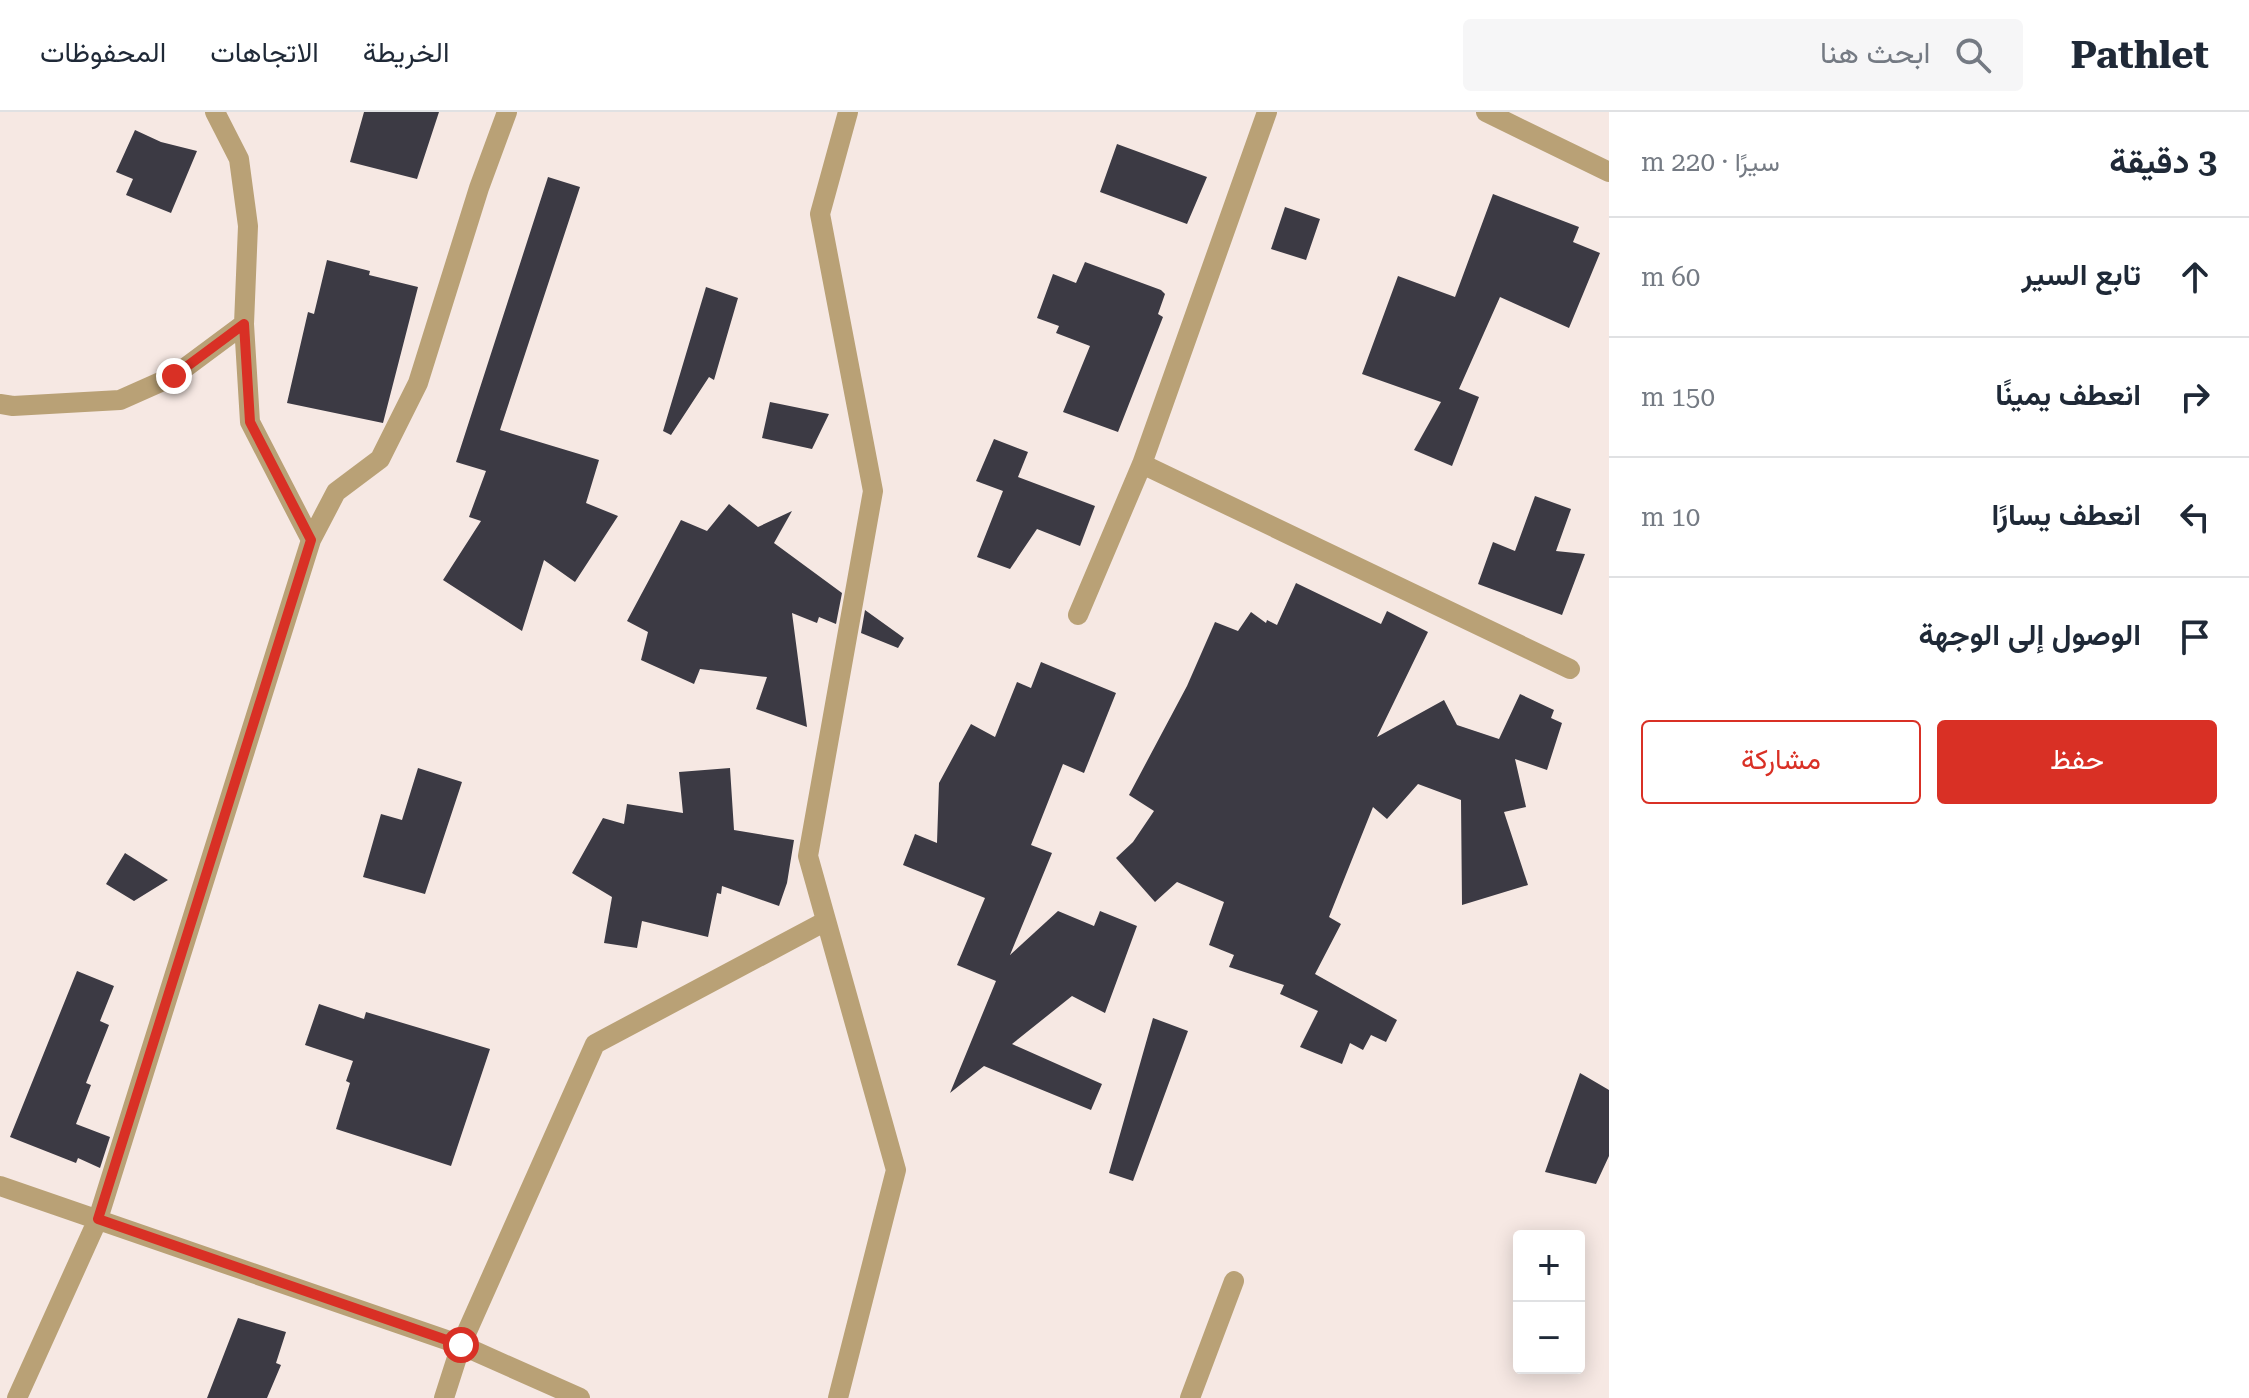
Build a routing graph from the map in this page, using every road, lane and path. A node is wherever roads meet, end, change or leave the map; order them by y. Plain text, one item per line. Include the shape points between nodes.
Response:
1 (215, 112) edge
2 (507, 112) edge
3 (848, 112) edge
4 (1267, 112) edge
5 (1486, 112) edge
6 (1609, 172) edge
7 (244, 324) junction
8 (0, 404) edge
9 (1142, 464) junction
10 (311, 540) junction
11 (1078, 615) dead end
12 (1570, 669) dead end
13 (826, 921) junction
14 (0, 1186) edge
15 (98, 1219) junction
16 (1234, 1281) dead end
17 (461, 1345) junction
18 (17, 1398) edge
19 (444, 1398) edge
20 (580, 1398) edge
21 (838, 1398) edge
22 (1190, 1398) edge

1 - 7 street via 239,159 248,226
2 - 10 street via 418,383 380,459 336,492
3 - 13 street via 820,214 873,491 808,856
4 - 9 street
5 - 6 street
7 - 8 street via 174,376 120,400
7 - 10 street via 250,422
9 - 11 street
9 - 12 street
10 - 15 street
13 - 17 street via 595,1044
13 - 21 street via 896,1170
14 - 15 street
15 - 17 street
15 - 18 street
16 - 22 street
17 - 19 street
17 - 20 street

